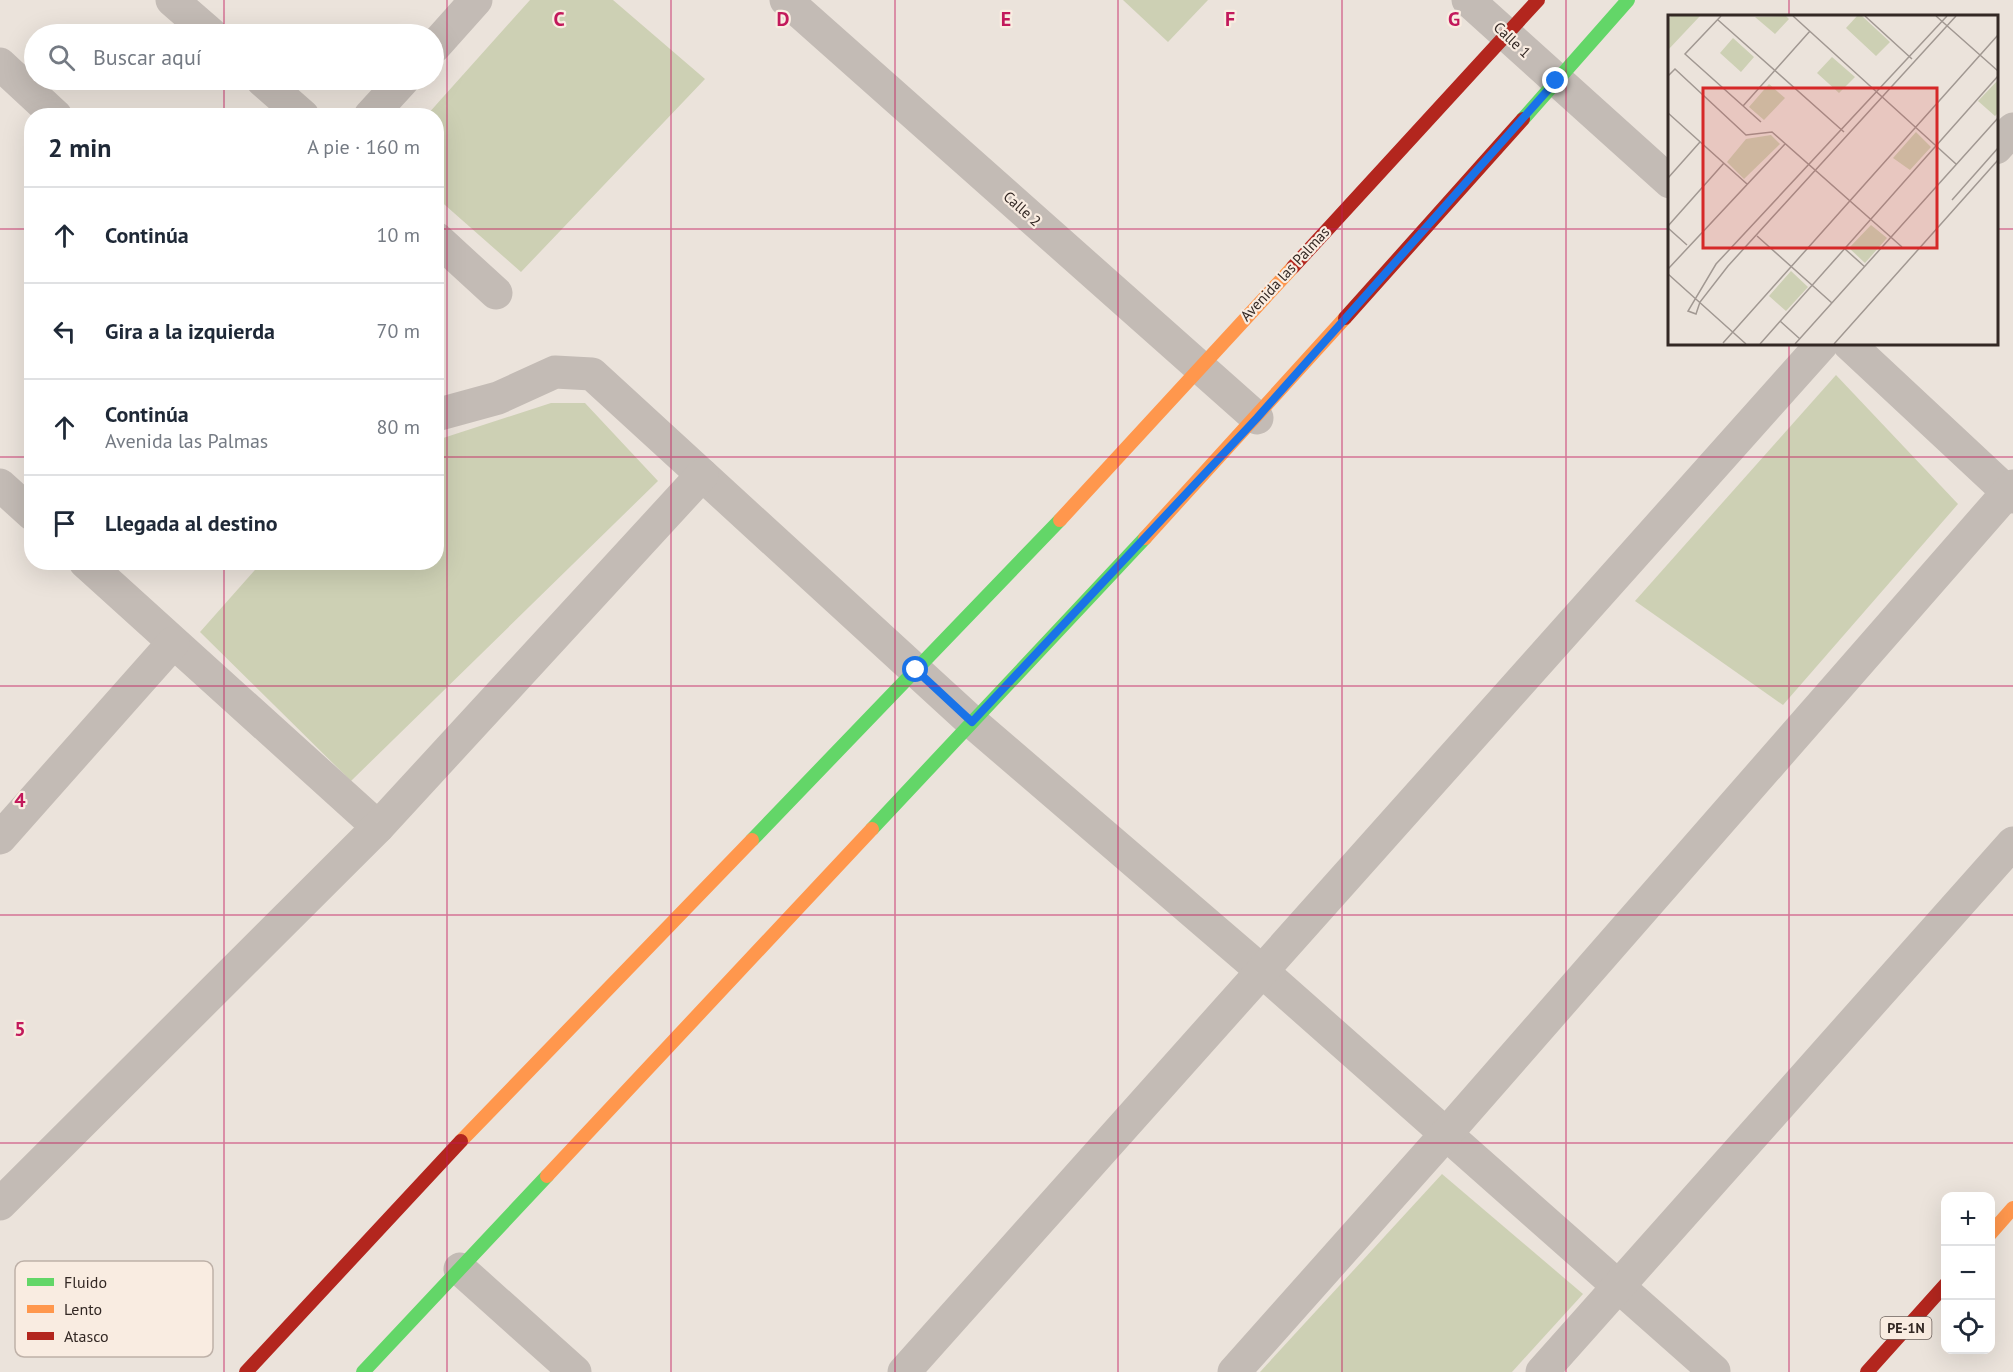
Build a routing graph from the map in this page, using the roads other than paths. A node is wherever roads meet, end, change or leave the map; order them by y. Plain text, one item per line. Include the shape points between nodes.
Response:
1 (172, 0) edge
2 (476, 0) edge
3 (786, 0) edge
4 (1468, 0) edge
5 (1538, 0) edge
6 (1628, 0) edge
7 (200, 24) edge
8 (1507, 35) junction
9 (444, 36) edge
10 (0, 64) edge
11 (1556, 81) junction
12 (24, 86) edge
13 (28, 90) edge
14 (273, 90) edge
15 (394, 90) edge
16 (47, 108) edge
17 (294, 108) edge
18 (377, 108) edge
19 (2013, 129) edge
20 (1998, 146) edge
21 (1668, 180) edge
22 (444, 245) edge
23 (496, 292) dead end
24 (1821, 345) edge
25 (1850, 345) edge
26 (1199, 367) junction
27 (444, 413) edge
28 (1257, 418) junction
29 (702, 475) junction
30 (0, 486) edge
31 (2011, 492) edge
32 (24, 507) edge
33 (94, 570) edge
34 (173, 643) junction
35 (916, 670) junction
36 (972, 722) junction
37 (378, 827) junction
38 (0, 838) edge
39 (2013, 843) edge
40 (1263, 972) junction
41 (1446, 1134) junction
42 (0, 1204) edge
43 (2013, 1208) edge
44 (1995, 1228) edge
45 (460, 1269) junction
46 (1619, 1287) junction
47 (1941, 1290) edge
48 (1714, 1371) edge
49 (246, 1372) edge
50 (363, 1372) edge
51 (575, 1372) edge
52 (904, 1372) edge
53 (1234, 1372) edge
54 (1542, 1372) edge
55 (1868, 1372) edge

1 - 7 street
2 - 9 street
3 - 26 street, Calle 2
4 - 8 street, Calle 1
5 - 8 main road, Avenida las Palmas
6 - 11 main road
8 - 11 street, Calle 1
8 - 26 main road, Avenida las Palmas
10 - 12 street
11 - 21 street, Calle 1
11 - 28 main road
13 - 16 street
14 - 17 street
15 - 18 street
19 - 20 street
22 - 23 street
24 - 40 street
25 - 31 street
26 - 28 street, Calle 2
26 - 35 main road, Avenida las Palmas via 1034,549
27 - 29 street via 498,398 555,372 592,374
28 - 36 main road
29 - 35 street
29 - 37 street
30 - 32 street
31 - 41 street
33 - 34 street
34 - 37 street
34 - 38 street
35 - 36 street
35 - 49 main road, Avenida las Palmas via 454,1148
36 - 40 street
36 - 45 main road
37 - 42 street
39 - 46 street
40 - 41 street
40 - 52 street
41 - 46 street
41 - 53 street
43 - 44 main road
45 - 50 main road
45 - 51 street
46 - 48 street
46 - 54 street
47 - 55 main road, PE-1N

